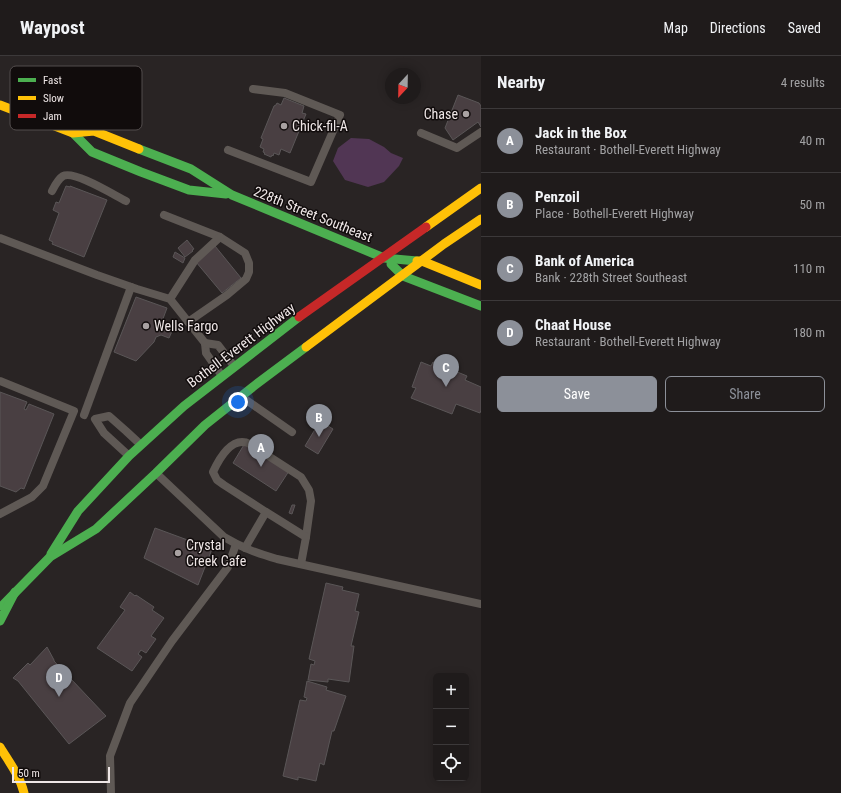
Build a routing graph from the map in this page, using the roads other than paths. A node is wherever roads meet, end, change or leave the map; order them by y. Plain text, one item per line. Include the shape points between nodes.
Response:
1 (253, 89) dead end
2 (0, 104) edge
3 (10, 108) edge
4 (65, 130) edge
5 (481, 132) edge
6 (73, 133) junction
7 (421, 133) dead end
8 (228, 150) dead end
9 (146, 152) junction
10 (158, 169) dead end
11 (138, 171) junction
12 (193, 182) dead end
13 (481, 188) edge
14 (52, 191) dead end
15 (232, 195) junction
16 (126, 201) dead end
17 (164, 215) dead end
18 (481, 220) edge
19 (220, 237) junction
20 (0, 238) edge
21 (384, 258) junction
22 (422, 261) junction
23 (403, 276) junction
24 (481, 285) edge
25 (131, 287) junction
26 (170, 299) junction
27 (481, 306) edge
28 (188, 322) junction
29 (206, 343) junction
30 (234, 366) junction
31 (222, 376) junction
32 (0, 382) edge
33 (241, 397) junction
34 (74, 411) junction
35 (84, 415) junction
36 (95, 419) junction
37 (292, 432) dead end
38 (140, 445) junction
39 (129, 456) junction
40 (139, 460) dead end
41 (156, 473) junction
42 (266, 512) junction
43 (0, 514) edge
44 (77, 530) dead end
45 (306, 537) junction
46 (236, 544) junction
47 (245, 548) junction
48 (50, 557) junction
49 (301, 564) junction
50 (15, 592) junction
51 (0, 602) edge
52 (481, 604) edge
53 (0, 608) edge
54 (0, 621) edge
55 (0, 747) edge
56 (24, 793) edge
57 (111, 793) edge

1 - 8 lane via 285,93 340,115 311,182
2 - 3 main road, 228th Street Southeast
4 - 6 main road, 228th Street Southeast
5 - 7 lane via 457,148
6 - 9 main road, 228th Street Southeast via 94,131
6 - 9 main road via 115,153 131,157 141,156
6 - 11 main road, 228th Street Southeast via 92,152
9 - 15 main road, 228th Street Southeast via 191,169
10 - 11 main road
11 - 15 main road, 228th Street Southeast via 189,190
12 - 15 main road
13 - 21 main road, Bothell-Everett Highway
14 - 16 lane via 59,179 64,175 70,175 86,180
15 - 21 main road, 228th Street Southeast
17 - 19 lane
18 - 22 main road, Bothell-Everett Highway
19 - 26 lane via 195,260
19 - 28 lane via 245,253 249,272 246,279 227,295
20 - 25 lane
21 - 22 main road, 228th Street Southeast
21 - 23 main road, 228th Street Southeast
21 - 30 main road, Bothell-Everett Highway
22 - 23 main road, Bothell-Everett Highway
22 - 24 main road, 228th Street Southeast
23 - 27 main road, 228th Street Southeast
23 - 33 main road, Bothell-Everett Highway
25 - 26 lane
25 - 35 lane
26 - 28 lane
28 - 29 lane
29 - 30 lane via 218,345
29 - 31 lane via 206,353
30 - 31 main road, Bothell-Everett Highway
31 - 38 main road, Bothell-Everett Highway
32 - 34 lane
33 - 37 lane
33 - 41 main road, Bothell-Everett Highway via 205,425
34 - 35 lane
34 - 43 lane via 43,486 32,497
35 - 36 lane
36 - 38 lane via 109,416
36 - 39 lane via 104,433
38 - 39 main road, Bothell-Everett Highway
38 - 40 main road
39 - 48 main road, Bothell-Everett Highway via 78,511
41 - 46 lane via 224,537
41 - 48 main road, Bothell-Everett Highway via 96,529
42 - 45 lane
42 - 45 lane via 217,480 213,472 228,447 239,442 249,443 301,476 309,490 311,501
42 - 47 lane
44 - 48 main road
45 - 49 lane
46 - 47 lane
46 - 57 lane via 228,567 172,641 130,703 110,756
47 - 49 lane
48 - 50 main road, Bothell-Everett Highway
49 - 52 lane
50 - 51 main road
50 - 53 main road, Bothell-Everett Highway
50 - 54 main road
55 - 56 main road via 18,777

